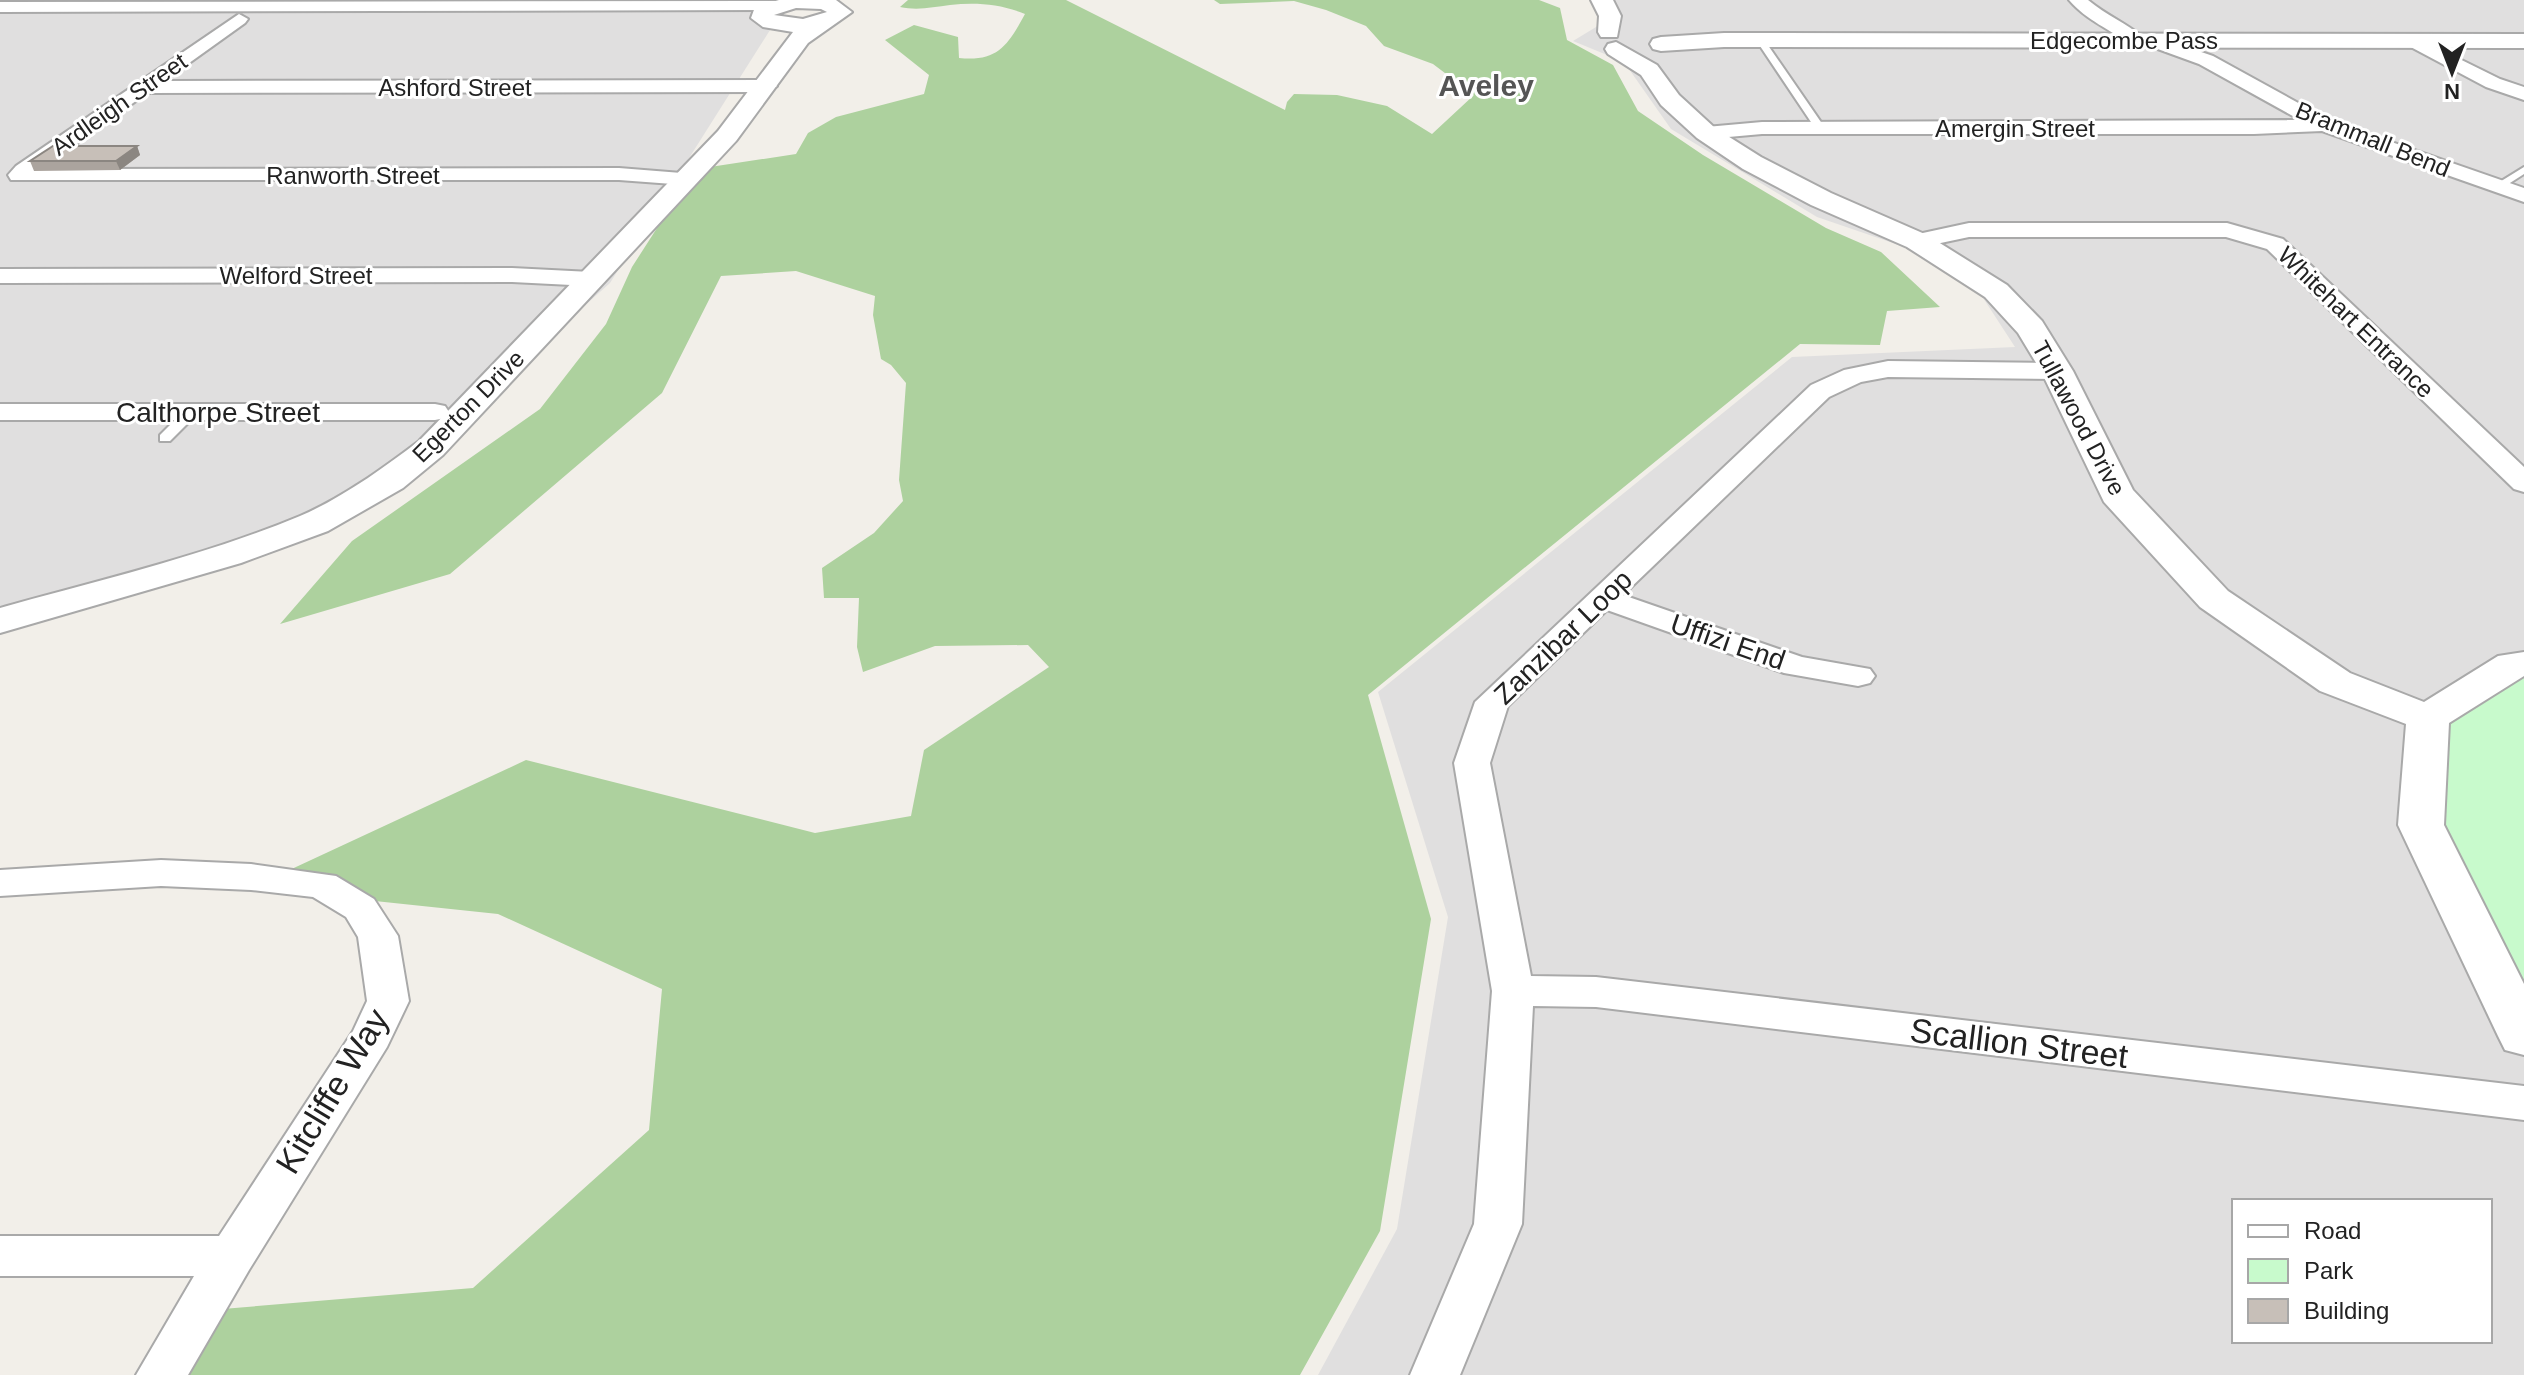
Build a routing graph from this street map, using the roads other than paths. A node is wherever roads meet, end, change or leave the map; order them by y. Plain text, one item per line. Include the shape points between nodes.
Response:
1 (2078, 0) edge
2 (43, 3) edge
3 (0, 7) edge
4 (825, 8) edge
5 (252, 9) edge
6 (777, 11) edge
7 (5, 22) edge
8 (1609, 24) edge
9 (1760, 40) junction
10 (2208, 40) junction
11 (2135, 41) junction
12 (2413, 41) junction
13 (2524, 41) edge
14 (1648, 44) junction
15 (2226, 71) junction
16 (753, 86) junction
17 (143, 87) junction
18 (2524, 94) edge
19 (2324, 125) junction
20 (1820, 128) junction
21 (1706, 133) junction
22 (2524, 170) edge
23 (19, 175) junction
24 (670, 178) junction
25 (0, 188) edge
26 (2495, 188) junction
27 (2524, 195) edge
28 (1917, 241) junction
29 (0, 276) edge
30 (576, 278) junction
31 (2057, 371) junction
32 (0, 412) edge
33 (191, 412) junction
34 (435, 412) junction
35 (165, 438) dead end
36 (2524, 483) edge
37 (1602, 598) junction
38 (0, 600) edge
39 (0, 621) edge
40 (2524, 664) edge
41 (1858, 676) dead end
42 (2428, 718) junction
43 (0, 883) edge
44 (1513, 991) junction
45 (2524, 1036) edge
46 (2524, 1103) edge
47 (0, 1256) edge
48 (232, 1256) junction
49 (161, 1375) edge
50 (1435, 1375) edge

1 - 11 street via 2102,21 2101,27
2 - 3 street
2 - 5 street
4 - 6 street
4 - 16 street, Egerton Drive
5 - 6 street
5 - 7 street
5 - 17 street, Ardleigh Street
6 - 16 street, Egerton Drive via 774,38
8 - 14 street, Tullawood Drive
8 - 14 street, Edgecombe Pass
9 - 11 street, Edgecombe Pass
9 - 14 street, Edgecombe Pass
9 - 20 lane
10 - 11 street, Edgecombe Pass
10 - 12 street, Edgecombe Pass
10 - 15 street
11 - 15 street, Brammall Bend via 2184,51
12 - 13 street, Edgecombe Pass
12 - 18 street
14 - 21 street, Tullawood Drive via 1670,100
15 - 19 street, Brammall Bend
16 - 17 street, Ashford Street
16 - 24 street, Egerton Drive
17 - 23 street, Ardleigh Street
19 - 20 street, Amergin Street
19 - 26 street, Brammall Bend
20 - 21 street, Amergin Street
21 - 28 street, Tullawood Drive via 1780,178
22 - 26 lane
23 - 24 street, Ranworth Street
23 - 25 street, Ardleigh Street
24 - 30 street, Egerton Drive
26 - 27 street, Brammall Bend
28 - 31 street, Tullawood Drive via 1996,291 2031,328
28 - 36 street, Whitehart Entrance via 1969,230 2227,230 2275,244
29 - 30 street, Welford Street
30 - 34 street, Egerton Drive
30 - 39 street, Egerton Drive via 431,448 390,480 315,523 228,555
31 - 37 street, Zanzibar Loop via 1888,369 1853,376 1820,391
31 - 42 street, Tullawood Drive via 2117,494 2214,599 2335,682
32 - 33 street, Calthorpe Street
33 - 34 street, Calthorpe Street
33 - 35 lane
34 - 38 street, Egerton Drive via 405,444 334,492 255,527
37 - 41 street, Uffizi End via 1796,666
37 - 44 street, Zanzibar Loop via 1492,702 1472,763
40 - 42 street via 2513,665
42 - 45 street via 2421,825
43 - 48 street, Kitcliffe Way via 161,873 322,885 360,908 378,936 388,1001 372,1036
44 - 46 street, Scallion Street via 1596,992
44 - 50 street, Zanzibar Loop via 1498,1224
47 - 48 street
48 - 49 street, Kitcliffe Way

